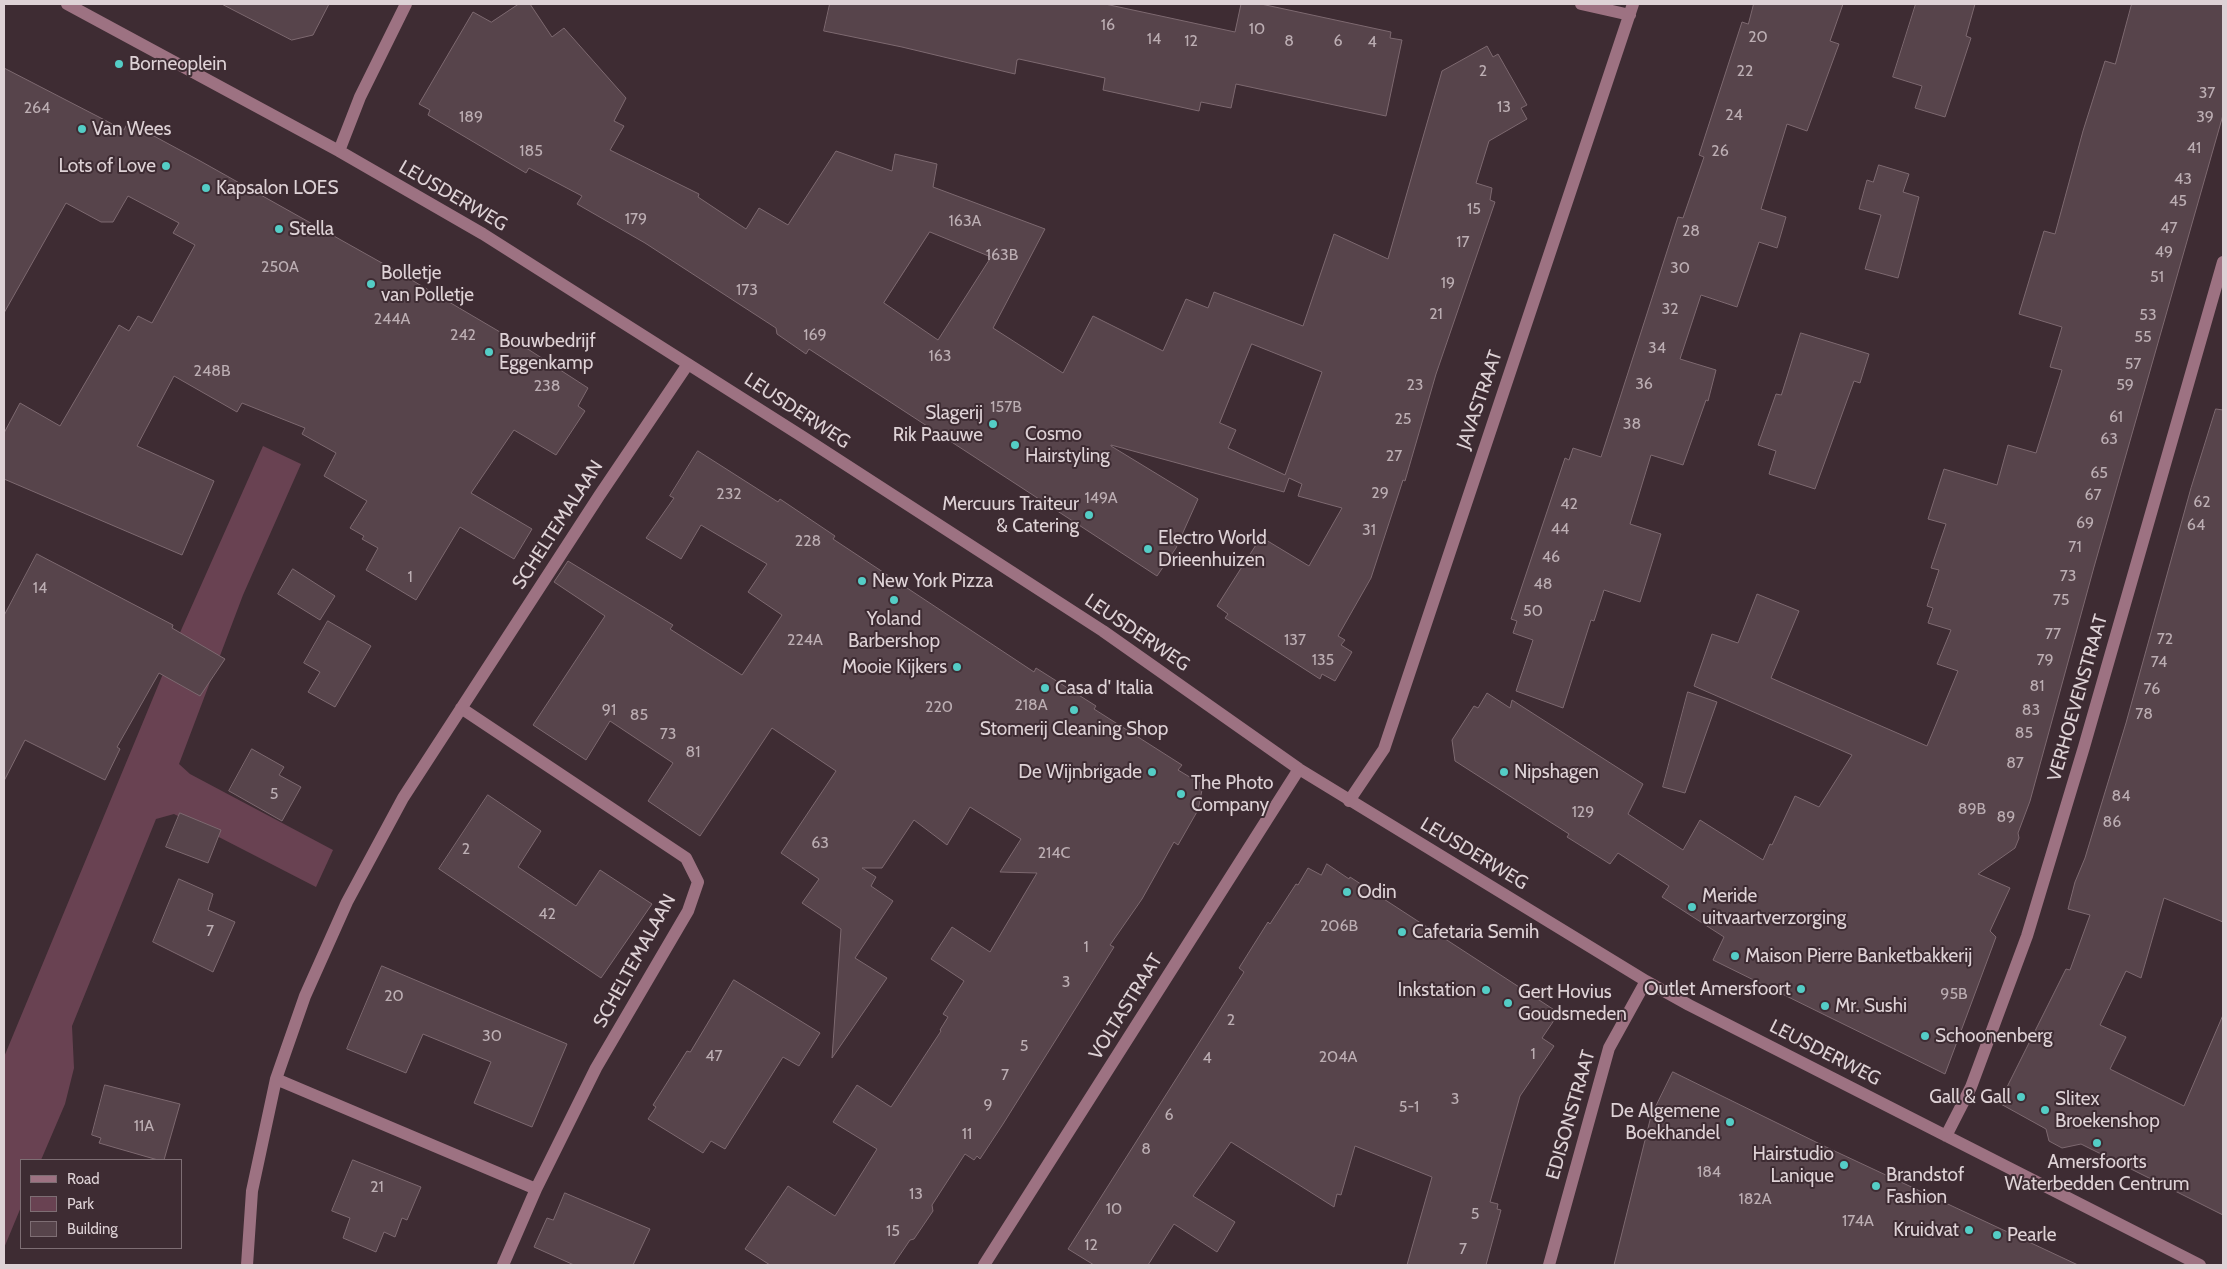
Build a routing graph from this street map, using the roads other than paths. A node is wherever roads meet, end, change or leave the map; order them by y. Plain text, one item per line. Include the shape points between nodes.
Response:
1 (67, 4) edge
2 (406, 4) edge
3 (1581, 4) edge
4 (1632, 9) edge
5 (339, 151) junction
6 (2223, 262) edge
7 (688, 364) junction
8 (461, 708) junction
9 (1299, 770) junction
10 (1349, 801) junction
11 (1646, 982) junction
12 (276, 1079) junction
13 (1946, 1136) junction
14 (536, 1189) junction
15 (247, 1265) edge
16 (503, 1265) edge
17 (984, 1265) edge
18 (1549, 1265) edge
19 (2200, 1265) edge

1 - 5 street, LEUSDERWEG
2 - 5 street via 360,97
3 - 4 street
4 - 10 street, JAVASTRAAT via 1384,749
5 - 7 street, LEUSDERWEG via 483,234
6 - 13 street, VERHOEVENSTRAAT via 2027,936 1972,1087
7 - 8 street, SCHELTEMALAAN
7 - 9 street, LEUSDERWEG via 1103,631
8 - 12 street, SCHELTEMALAAN via 403,798 347,902 305,996
8 - 14 street, SCHELTEMALAAN via 686,858 698,882 688,911 596,1068
9 - 10 street, LEUSDERWEG
9 - 17 street, VOLTASTRAAT
10 - 11 street, LEUSDERWEG via 1528,907
11 - 13 street, LEUSDERWEG
11 - 18 street, EDISONSTRAAT via 1608,1048
12 - 14 street
12 - 15 street, SCHELTEMALAAN via 252,1191
13 - 19 street, LEUSDERWEG
14 - 16 street, SCHELTEMALAAN

